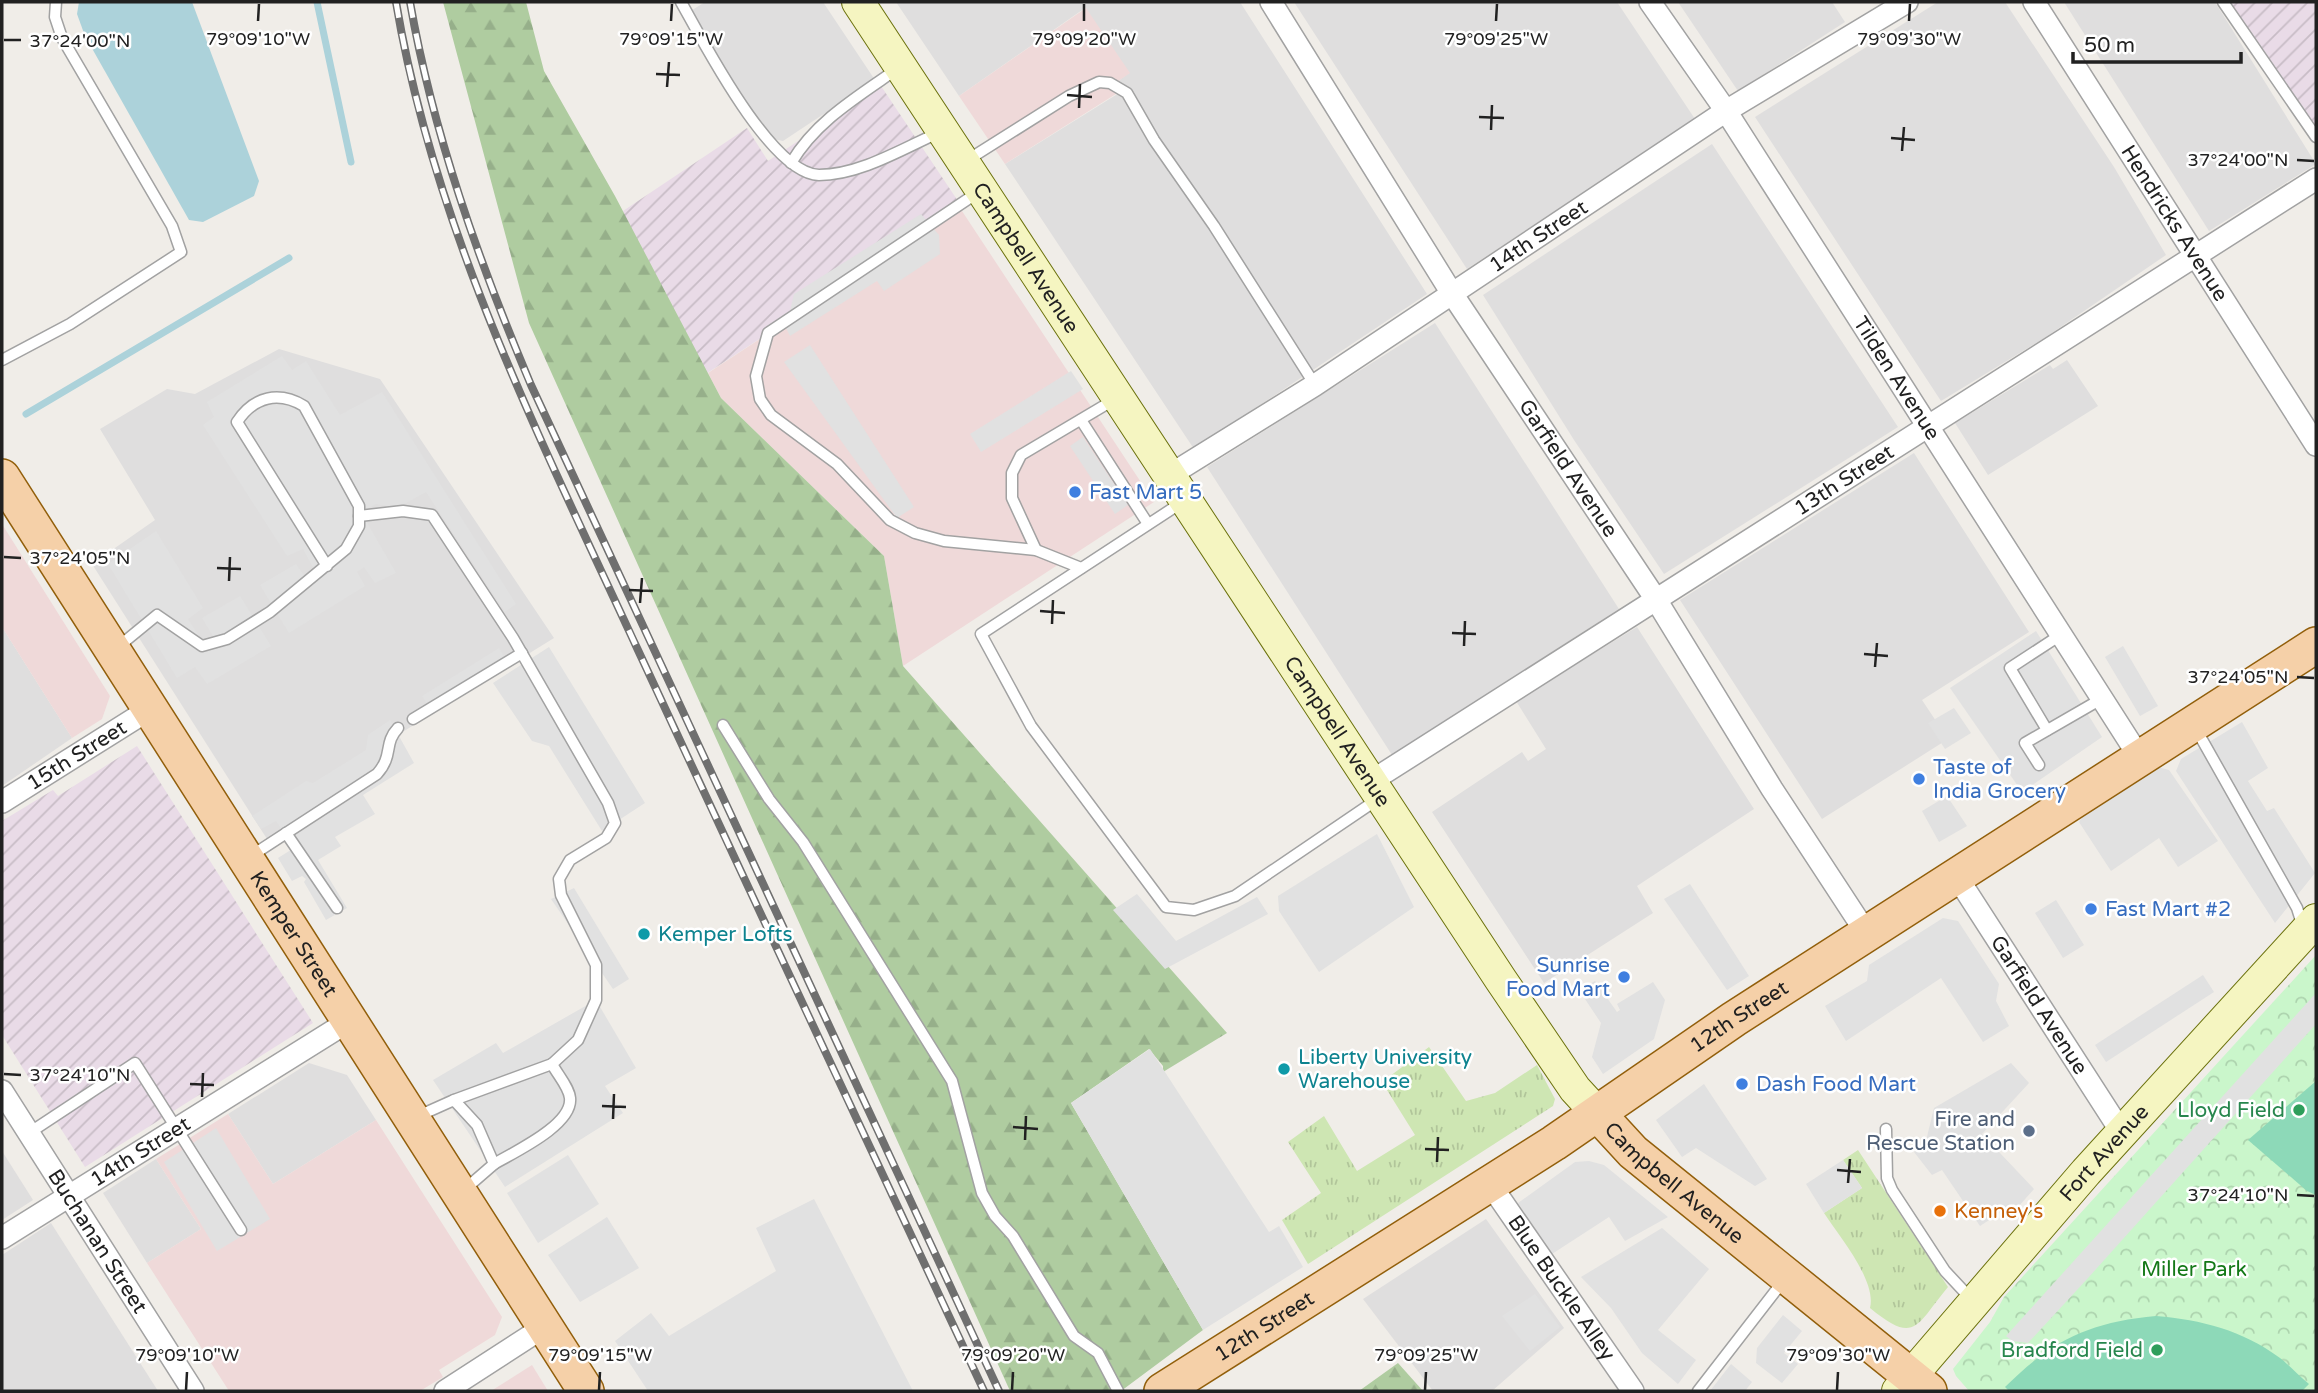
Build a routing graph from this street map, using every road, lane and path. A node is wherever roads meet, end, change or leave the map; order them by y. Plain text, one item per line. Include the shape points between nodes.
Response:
1 (56, 2) edge
2 (681, 2) edge
3 (859, 2) edge
4 (1271, 2) edge
5 (1650, 2) edge
6 (1908, 2) edge
7 (2034, 2) edge
8 (2223, 2) edge
9 (901, 67) junction
10 (1726, 111) junction
11 (943, 131) junction
12 (2316, 137) edge
13 (964, 162) junction
14 (791, 163) junction
15 (2316, 179) edge
16 (982, 190) junction
17 (2195, 256) junction
18 (1451, 292) junction
19 (2, 360) edge
20 (1315, 385) junction
21 (1119, 397) junction
22 (1081, 420) junction
23 (1928, 426) junction
24 (2316, 445) edge
25 (2, 477) edge
26 (1178, 487) junction
27 (359, 516) junction
28 (1148, 524) junction
29 (1036, 550) junction
30 (327, 566) junction
31 (1081, 568) junction
32 (1655, 598) junction
33 (2062, 634) junction
34 (2316, 645) edge
35 (113, 651) junction
36 (522, 653) junction
37 (2103, 698) junction
38 (150, 709) junction
39 (414, 719) dead end
40 (2193, 724) junction
41 (723, 726) dead end
42 (398, 728) dead end
43 (2047, 730) junction
44 (2140, 758) junction
45 (2039, 765) dead end
46 (1375, 790) junction
47 (2, 802) edge
48 (286, 833) junction
49 (246, 860) junction
50 (1957, 877) junction
51 (337, 908) dead end
52 (2311, 927) edge
53 (1867, 934) junction
54 (349, 1021) junction
55 (552, 1064) junction
56 (2, 1091) edge
57 (454, 1100) junction
58 (1598, 1114) junction
59 (412, 1119) junction
60 (178, 1128) junction
61 (1886, 1129) dead end
62 (29, 1133) junction
63 (2122, 1133) junction
64 (494, 1164) junction
65 (1490, 1184) junction
66 (460, 1194) junction
67 (69, 1196) junction
68 (241, 1230) dead end
69 (2, 1238) edge
70 (1787, 1276) junction
71 (1974, 1302) junction
72 (544, 1327) junction
73 (1913, 1386) edge
74 (193, 1391) edge
75 (445, 1391) edge
76 (586, 1391) edge
77 (1118, 1391) edge
78 (1162, 1391) edge
79 (1633, 1391) edge
80 (1698, 1391) edge

1 - 19 lane via 62,38 172,226 181,252 70,324
2 - 14 lane via 761,134
3 - 9 main road, Campbell Avenue
4 - 18 street, Garfield Avenue
5 - 10 street, Tilden Avenue
6 - 10 street, 14th Street
7 - 17 street, Hendricks Avenue
8 - 12 lane
9 - 11 main road, Campbell Avenue
9 - 14 lane via 832,115 805,140
10 - 18 street, 14th Street
10 - 23 street, Tilden Avenue
11 - 13 main road, Campbell Avenue
11 - 14 lane via 863,166 817,175
13 - 16 main road, Campbell Avenue
13 - 20 lane via 1099,82 1127,93
15 - 17 street, 13th Street
16 - 21 main road, Campbell Avenue
16 - 29 lane via 768,333 756,376 760,399 771,415 837,464 890,520 944,541
17 - 23 street, 13th Street
17 - 24 street, Hendricks Avenue
18 - 20 street, 14th Street
18 - 32 street, Garfield Avenue
20 - 26 street, 14th Street
21 - 22 lane
21 - 26 main road, Campbell Avenue
22 - 28 lane
22 - 29 lane via 1021,455 1012,474 1012,498
23 - 32 street, 13th Street
23 - 33 street, Tilden Avenue
25 - 35 main road, Kemper Street
26 - 28 lane
26 - 46 main road, Campbell Avenue
27 - 30 lane via 359,526 346,548
27 - 30 lane via 351,489 304,406 288,397 260,400 244,411 237,422
27 - 36 lane via 403,511 432,515
28 - 31 lane
29 - 31 lane
30 - 35 lane via 270,612 227,639 202,646 157,615
31 - 46 lane via 981,634 1031,726 1166,907 1194,910 1235,896
32 - 46 street, 13th Street
32 - 53 street, Garfield Avenue
33 - 37 street, Tilden Avenue
33 - 43 lane via 2010,668
34 - 40 main road, 12th Street
35 - 38 main road, Kemper Street
36 - 39 lane
36 - 55 lane via 615,823 606,838 569,860 559,878 561,895 596,965 596,1000 578,1040
37 - 43 lane
37 - 44 street, Tilden Avenue
38 - 47 street, 15th Street
38 - 49 main road, Kemper Street
40 - 44 main road, 12th Street
40 - 52 lane
41 - 77 lane via 769,799 803,842 952,1081 982,1193 995,1216 1013,1236 1074,1336 1098,1353
42 - 48 lane via 389,742 388,762 377,774
43 - 45 lane via 2025,743
44 - 50 main road, 12th Street
46 - 58 main road, Campbell Avenue via 1540,1039
48 - 49 lane
48 - 51 lane
49 - 54 main road, Kemper Street
50 - 53 main road, 12th Street
50 - 63 street, Garfield Avenue
52 - 63 main road, Fort Avenue
53 - 58 main road, 12th Street via 1697,1043
54 - 59 main road, Kemper Street
54 - 60 street, 14th Street
55 - 57 lane
55 - 64 lane via 570,1096 569,1110 561,1122
56 - 62 street, Buchanan Street
57 - 59 lane
57 - 64 lane via 477,1125
58 - 65 main road, 12th Street
58 - 70 main road, Campbell Avenue via 1633,1152
59 - 66 main road, Kemper Street
60 - 62 lane via 135,1063
60 - 67 street, 14th Street
60 - 68 lane
61 - 71 lane via 1887,1178 1892,1190 1945,1271
62 - 67 street, Buchanan Street
63 - 71 main road, Fort Avenue
64 - 66 lane
65 - 78 main road, 12th Street
65 - 79 street, Blue Buckle Alley
66 - 72 main road, Kemper Street
67 - 69 street, 14th Street
67 - 74 street, Buchanan Street
70 - 73 main road, Campbell Avenue
70 - 80 lane
71 - 73 main road, Fort Avenue
72 - 75 street
72 - 76 main road, Kemper Street

